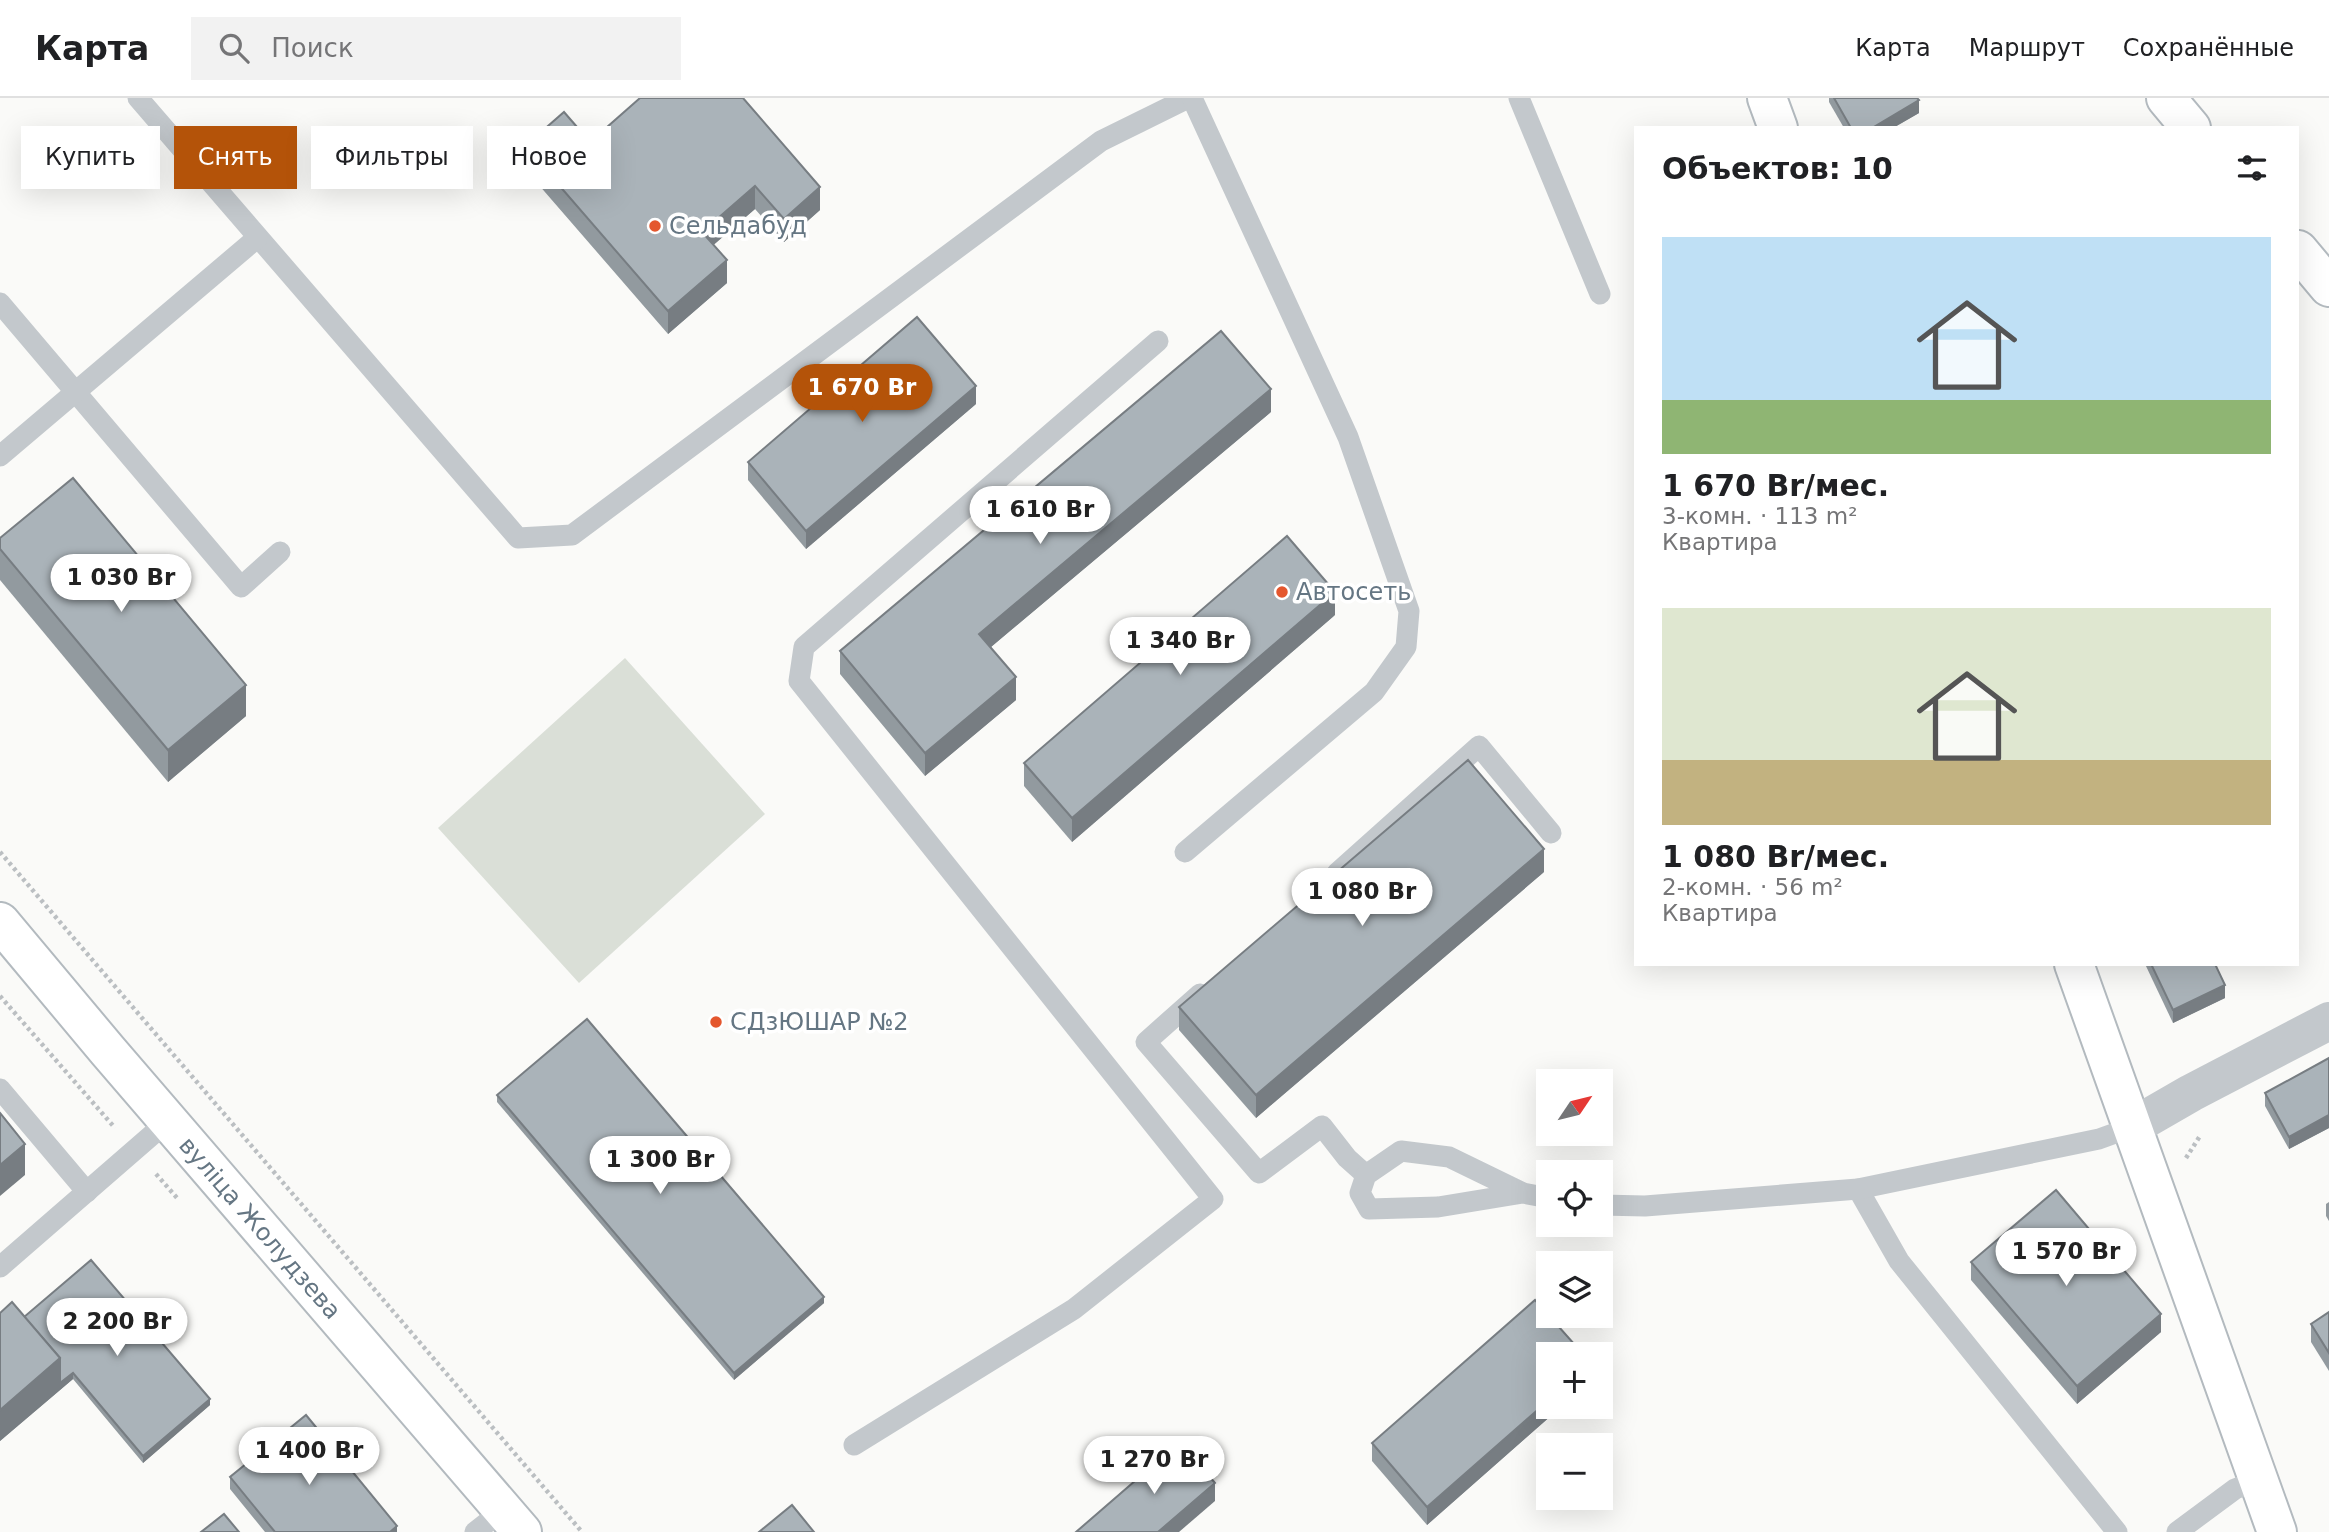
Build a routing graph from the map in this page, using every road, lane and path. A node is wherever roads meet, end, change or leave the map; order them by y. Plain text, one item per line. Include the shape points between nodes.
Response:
1 (138, 98) edge
2 (1190, 98) edge
3 (1519, 98) edge
4 (1767, 98) edge
5 (2165, 98) edge
6 (1777, 126) edge
7 (2189, 126) edge
8 (257, 238) junction
9 (2299, 251) edge
10 (2329, 286) edge
11 (1600, 294) dead end
12 (0, 303) edge
13 (1158, 341) dead end
14 (76, 391) junction
15 (0, 456) edge
16 (280, 552) dead end
17 (1551, 833) dead end
18 (0, 852) edge
19 (1185, 852) dead end
20 (1323, 885) edge
21 (0, 922) edge
22 (2075, 966) edge
23 (1219, 978) edge
24 (2329, 1021) edge
25 (0, 1089) edge
26 (168, 1121) junction
27 (2132, 1127) junction
28 (1366, 1175) junction
29 (1858, 1189) junction
30 (87, 1192) junction
31 (1523, 1193) junction
32 (1536, 1196) edge
33 (1613, 1205) edge
34 (0, 1267) edge
35 (854, 1445) dead end
36 (2258, 1480) junction
37 (500, 1524) edge
38 (582, 1532) edge
39 (2117, 1532) edge
40 (2177, 1532) edge
41 (2277, 1532) edge

1 - 8 lane
2 - 8 lane via 1101,141 572,535 518,538
2 - 19 lane via 1348,437 1409,611 1406,647 1374,692
3 - 11 lane
4 - 6 main road
5 - 7 main road
8 - 14 lane
9 - 10 main road
12 - 14 lane
13 - 35 lane via 804,647 799,681 1213,1199 1074,1309
14 - 15 lane
14 - 16 lane via 241,587
17 - 20 lane via 1479,746
18 - 38 path
21 - 26 main road, вуліца Жолудзева
22 - 27 main road
23 - 28 lane via 1146,1042 1259,1173 1322,1126
24 - 27 street
25 - 30 lane
26 - 30 lane
26 - 37 main road, вуліца Жолудзева
27 - 29 lane via 2099,1139
27 - 36 main road
28 - 31 lane via 1401,1151 1449,1157
28 - 31 lane via 1360,1193 1369,1209 1438,1207
29 - 33 lane
29 - 39 lane via 1899,1261
30 - 34 lane
31 - 32 lane
36 - 40 lane via 2235,1489
36 - 41 main road

